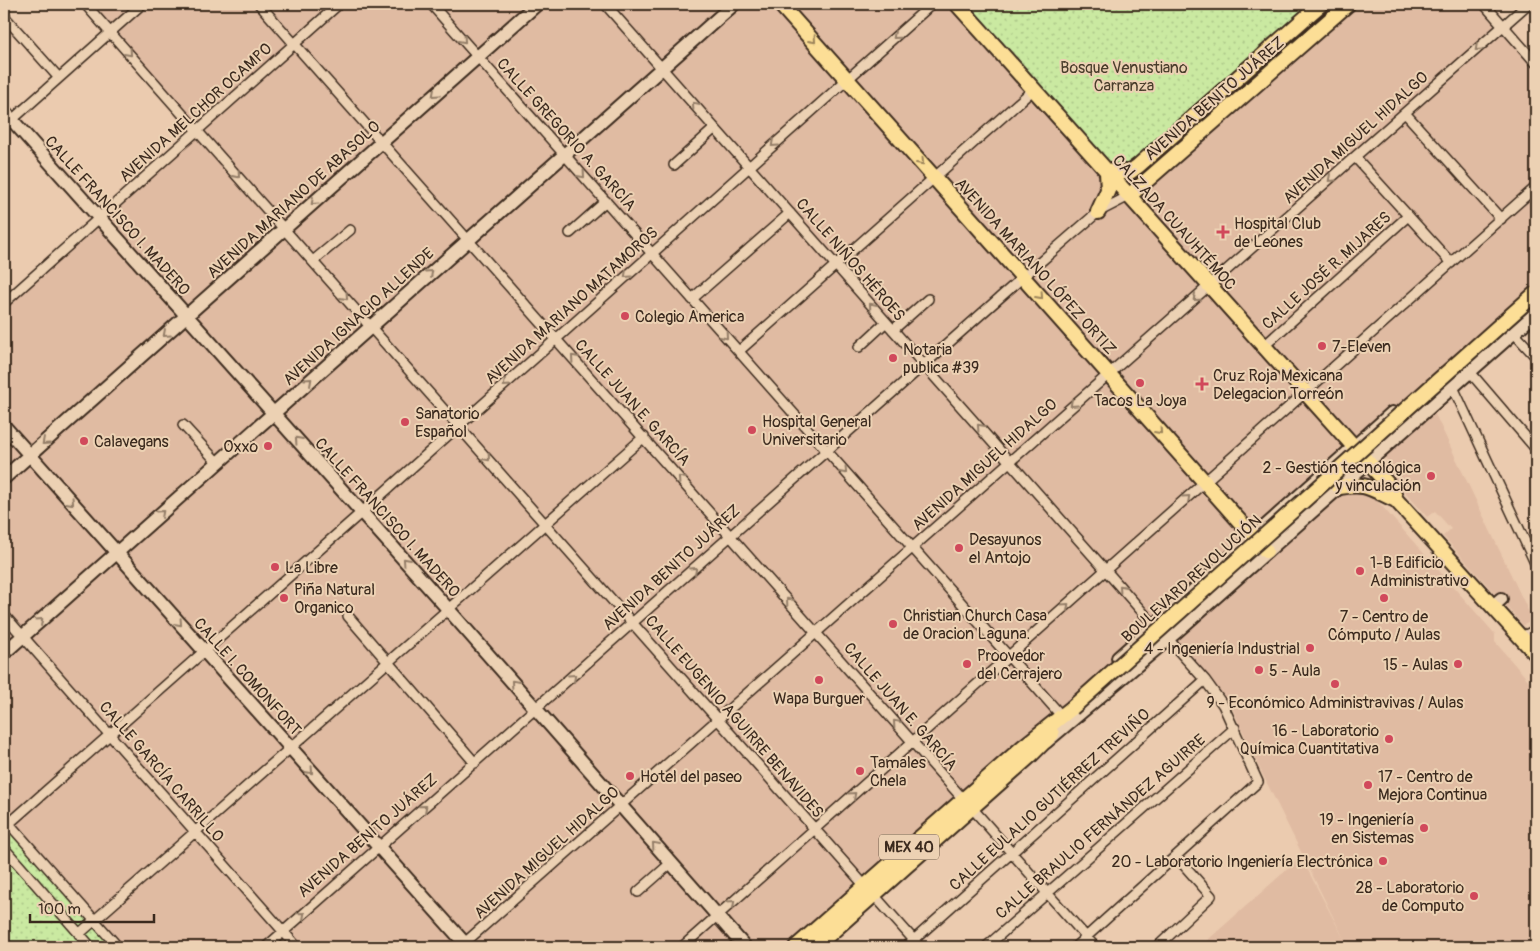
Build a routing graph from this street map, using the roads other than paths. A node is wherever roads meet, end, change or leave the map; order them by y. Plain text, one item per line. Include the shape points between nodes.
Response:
1 (85, 4) edge
2 (142, 4) edge
3 (259, 4) edge
4 (339, 4) edge
5 (431, 4) edge
6 (537, 4) edge
7 (605, 4) edge
8 (734, 4) edge
9 (780, 4) edge
10 (932, 4) edge
11 (957, 4) edge
12 (1321, 4) edge
13 (1348, 4) edge
14 (1484, 4) edge
15 (1528, 4) edge
16 (4, 16) edge
17 (1503, 26) junction
18 (110, 32) junction
19 (294, 44) junction
20 (1266, 53) junction
21 (478, 56) junction
22 (1536, 62) edge
23 (1277, 66) junction
24 (662, 68) junction
25 (59, 78) junction
26 (847, 78) junction
27 (1034, 89) junction
28 (1405, 113) junction
29 (6, 119) edge
30 (715, 128) junction
31 (198, 130) junction
32 (382, 142) junction
33 (564, 154) junction
34 (1355, 157) junction
35 (674, 165) dead end
36 (749, 166) junction
37 (1107, 172) junction
38 (934, 178) junction
39 (1536, 187) edge
40 (1129, 196) junction
41 (606, 202) junction
42 (1098, 212) junction
43 (790, 213) junction
44 (1408, 216) junction
45 (99, 218) junction
46 (1501, 219) junction
47 (284, 228) junction
48 (350, 230) dead end
49 (570, 233) dead end
50 (468, 240) junction
51 (652, 253) junction
52 (313, 261) junction
53 (1450, 263) junction
54 (836, 265) junction
55 (1023, 277) junction
56 (1209, 286) junction
57 (1536, 286) edge
58 (1536, 293) edge
59 (692, 299) junction
60 (928, 299) dead end
61 (1536, 301) edge
62 (4, 302) edge
63 (1536, 313) edge
64 (186, 316) junction
65 (886, 322) junction
66 (371, 326) junction
67 (894, 330) junction
68 (1514, 333) junction
69 (556, 338) junction
70 (859, 347) dead end
71 (1263, 347) junction
72 (739, 351) junction
73 (1536, 357) edge
74 (924, 365) junction
75 (1470, 372) junction
76 (1108, 373) junction
77 (1452, 387) junction
78 (1304, 393) junction
79 (1408, 399) junction
80 (274, 413) junction
81 (1421, 415) junction
82 (183, 424) dead end
83 (4, 426) edge
84 (459, 426) junction
85 (644, 437) junction
86 (1354, 446) junction
87 (1536, 449) edge
88 (827, 451) junction
89 (30, 455) junction
90 (1009, 461) junction
91 (1368, 461) junction
92 (218, 463) junction
93 (4, 478) edge
94 (1205, 482) junction
95 (1339, 487) junction
96 (1396, 500) junction
97 (362, 512) junction
98 (545, 523) junction
99 (732, 536) junction
100 (1252, 536) junction
101 (912, 547) junction
102 (1266, 552) junction
103 (117, 553) junction
104 (1536, 565) edge
105 (1106, 570) junction
106 (448, 609) junction
107 (4, 615) edge
108 (348, 616) dead end
109 (634, 623) junction
110 (1154, 625) junction
111 (1536, 630) edge
112 (816, 632) junction
113 (23, 636) junction
114 (1521, 637) junction
115 (1168, 638) junction
116 (204, 651) junction
117 (4, 653) edge
118 (1536, 654) edge
119 (1009, 656) junction
120 (388, 662) junction
121 (1204, 680) junction
122 (537, 709) junction
123 (1073, 710) junction
124 (1058, 712) junction
125 (718, 719) junction
126 (1235, 728) junction
127 (109, 735) junction
128 (913, 742) junction
129 (290, 748) junction
130 (1027, 751) junction
131 (476, 763) junction
132 (968, 804) junction
133 (621, 805) junction
134 (5, 823) edge
135 (815, 829) junction
136 (195, 832) junction
137 (4, 848) edge
138 (379, 848) junction
139 (1011, 853) junction
140 (1176, 856) junction
141 (671, 863) junction
142 (869, 890) junction
143 (638, 892) dead end
144 (1047, 893) junction
145 (718, 916) junction
146 (94, 920) junction
147 (283, 932) junction
148 (79, 934) junction
149 (1086, 937) junction
150 (917, 944) edge
151 (464, 946) edge
152 (91, 947) edge
153 (118, 947) edge
154 (266, 947) edge
155 (297, 947) edge
156 (682, 947) edge
157 (745, 947) edge
158 (796, 947) edge
159 (815, 947) edge
160 (906, 947) edge
161 (986, 947) edge
162 (1074, 947) edge
163 (1095, 947) edge
164 (1157, 947) edge

1 - 18 street, CALLE EUGENIO AGUIRRE BENAVIDES
2 - 18 street
3 - 19 street, CALLE JUAN E. GARCÍA
4 - 19 street, AVENIDA MELCHOR OCAMPO
5 -> 21 street, CALLE GREGORIO A. GARCÍA
6 - 21 street, AVENIDA MARIANO DE ABASOLO
7 - 24 street, CALLE NIÑOS HÉROES
8 - 24 street, AVENIDA IGNACIO ALLENDE
9 -> 26 main road, AVENIDA MARIANO LÓPEZ ORTIZ
10 -> 26 street, AVENIDA MARIANO MATAMOROS
11 - 27 main road, CALZADA CUAUHTÉMOC
12 - 20 main road, AVENIDA BENITO JUÁREZ
13 - 23 main road, AVENIDA BENITO JUÁREZ
14 - 17 street
15 - 17 street, AVENIDA MIGUEL HIDALGO
16 - 25 street
17 - 22 street
17 -> 28 street, AVENIDA MIGUEL HIDALGO
18 - 25 street
18 -> 31 street, CALLE EUGENIO AGUIRRE BENAVIDES
19 - 31 street, AVENIDA MELCHOR OCAMPO
19 - 32 street, CALLE JUAN E. GARCÍA
20 - 23 main road
20 - 37 main road, AVENIDA BENITO JUÁREZ via 1133,171
21 -> 32 street, AVENIDA MARIANO DE ABASOLO
21 - 33 street, CALLE GREGORIO A. GARCÍA
23 - 40 main road, AVENIDA BENITO JUÁREZ
30 -> 24 street, CALLE NIÑOS HÉROES
24 - 33 street, AVENIDA IGNACIO ALLENDE
25 - 29 street
26 -> 36 street, AVENIDA MARIANO MATAMOROS
26 -> 38 main road, AVENIDA MARIANO LÓPEZ ORTIZ
27 - 37 main road, CALZADA CUAUHTÉMOC
27 - 38 street
28 - 34 street, AVENIDA MIGUEL HIDALGO
28 - 46 street
29 - 45 street, CALLE FRANCISCO I. MADERO
30 - 35 street
30 - 36 street, CALLE NIÑOS HÉROES
31 - 45 street, AVENIDA MELCHOR OCAMPO
31 -> 47 street, CALLE EUGENIO AGUIRRE BENAVIDES
32 -> 47 street, AVENIDA MARIANO DE ABASOLO
32 - 50 street, CALLE JUAN E. GARCÍA
33 -> 41 street, CALLE GREGORIO A. GARCÍA
33 - 50 street, AVENIDA IGNACIO ALLENDE
34 - 44 street
34 -> 56 street, AVENIDA MIGUEL HIDALGO
36 - 43 street, CALLE NIÑOS HÉROES
36 - 51 street, AVENIDA MARIANO MATAMOROS
37 - 40 main road, CALZADA CUAUHTÉMOC
37 - 42 main road, AVENIDA BENITO JUÁREZ via 1108,190
38 - 54 street
38 - 55 main road, AVENIDA MARIANO LÓPEZ ORTIZ
39 - 46 street
40 - 42 street, AVENIDA BENITO JUÁREZ
40 - 56 main road, CALZADA CUAUHTÉMOC
41 - 49 street
41 - 51 street, CALLE GREGORIO A. GARCÍA
42 - 55 street, AVENIDA BENITO JUÁREZ
43 - 54 street, CALLE NIÑOS HÉROES
43 - 59 street
44 - 53 street
44 - 71 street, CALLE JOSÉ R. MIJARES
45 - 62 street, AVENIDA MELCHOR OCAMPO
45 - 64 street, CALLE FRANCISCO I. MADERO
46 - 53 street
47 - 52 street, CALLE EUGENIO AGUIRRE BENAVIDES
47 - 64 street, AVENIDA MARIANO DE ABASOLO
48 - 52 street
66 -> 50 street, AVENIDA IGNACIO ALLENDE
50 - 69 street, CALLE JUAN E. GARCÍA
51 - 59 street, CALLE GREGORIO A. GARCÍA
51 -> 69 street, AVENIDA MARIANO MATAMOROS
52 -> 66 street, CALLE EUGENIO AGUIRRE BENAVIDES
53 - 78 street
65 -> 54 street, CALLE NIÑOS HÉROES
54 - 72 street
55 - 74 street, AVENIDA BENITO JUÁREZ
55 -> 76 main road, AVENIDA MARIANO LÓPEZ ORTIZ
56 - 71 main road, CALZADA CUAUHTÉMOC
56 -> 76 street, AVENIDA MIGUEL HIDALGO
57 - 79 street, MEX 40
58 - 123 main road, BOULEVARD REVOLUCIÓN, bridge
59 -> 72 street, CALLE GREGORIO A. GARCÍA
60 - 67 street
61 - 123 main road, BOULEVARD REVOLUCIÓN
63 - 68 street, BOULEVARD REVOLUCIÓN / MEX 40
64 - 80 street, CALLE FRANCISCO I. MADERO
64 -> 89 street, AVENIDA MARIANO DE ABASOLO
65 - 67 street, CALLE NIÑOS HÉROES
65 - 70 street
80 -> 66 street, AVENIDA IGNACIO ALLENDE
66 - 84 street, CALLE EUGENIO AGUIRRE BENAVIDES
67 - 74 street, CALLE NIÑOS HÉROES
68 - 73 street
68 - 75 street, BOULEVARD REVOLUCIÓN / MEX 40
69 -> 84 street, AVENIDA MARIANO MATAMOROS
85 -> 69 street, CALLE JUAN E. GARCÍA
71 - 78 main road, CALZADA CUAUHTÉMOC
72 - 88 street, CALLE GREGORIO A. GARCÍA
74 - 88 street, AVENIDA BENITO JUÁREZ
90 -> 74 street, CALLE NIÑOS HÉROES
75 - 77 street, BOULEVARD REVOLUCIÓN / MEX 40
75 - 87 street
76 -> 90 street, AVENIDA MIGUEL HIDALGO
76 -> 94 main road, AVENIDA MARIANO LÓPEZ ORTIZ
77 - 81 street, BOULEVARD REVOLUCIÓN / MEX 40
77 - 104 street
78 - 86 main road, CALZADA CUAUHTÉMOC
78 - 94 street
79 - 81 street via 1406,402 1410,409
79 - 86 street, MEX 40
80 - 92 street, AVENIDA IGNACIO ALLENDE
97 -> 80 street, CALLE FRANCISCO I. MADERO
81 - 91 street, BOULEVARD REVOLUCIÓN / MEX 40
82 - 92 street
83 - 89 street, CALLE I. COMONFORT
84 - 97 street, AVENIDA MARIANO MATAMOROS
84 -> 98 street, CALLE EUGENIO AGUIRRE BENAVIDES
85 - 98 street
99 -> 85 street, CALLE JUAN E. GARCÍA
86 - 91 main road, CALZADA CUAUHTÉMOC
86 - 100 street, MEX 40
88 - 99 street, AVENIDA BENITO JUÁREZ
88 -> 101 street, CALLE GREGORIO A. GARCÍA
89 - 93 street, AVENIDA MARIANO DE ABASOLO
89 -> 103 street, CALLE I. COMONFORT
90 - 101 street, AVENIDA MIGUEL HIDALGO
90 - 105 street, CALLE NIÑOS HÉROES
91 - 95 street, BOULEVARD REVOLUCIÓN / MEX 40
91 - 96 main road, CALZADA CUAUHTÉMOC via 1392,489
103 -> 92 street, AVENIDA IGNACIO ALLENDE
94 - 100 main road, AVENIDA MARIANO LÓPEZ ORTIZ
105 -> 94 street
95 - 96 main road via 1372,487
95 - 102 street, BOULEVARD REVOLUCIÓN / MEX 40
96 - 114 main road via 1497,602
106 -> 97 street, CALLE FRANCISCO I. MADERO
97 - 116 street, AVENIDA MARIANO MATAMOROS
98 - 106 street
98 - 109 street, CALLE EUGENIO AGUIRRE BENAVIDES
109 -> 99 street, AVENIDA BENITO JUÁREZ
112 -> 99 street, CALLE JUAN E. GARCÍA
100 - 102 main road, AVENIDA MARIANO LÓPEZ ORTIZ
100 - 110 street, MEX 40
101 - 112 street, AVENIDA MIGUEL HIDALGO
101 - 119 street, CALLE GREGORIO A. GARCÍA
102 - 115 street, BOULEVARD REVOLUCIÓN / MEX 40
113 -> 103 street, AVENIDA IGNACIO ALLENDE
103 -> 116 street, CALLE I. COMONFORT
110 -> 105 street, CALLE NIÑOS HÉROES
119 -> 105 street
106 - 120 street
122 -> 106 street, CALLE FRANCISCO I. MADERO
107 - 113 street, CALLE GARCÍA CARRILLO
108 - 120 street
122 -> 109 street, AVENIDA BENITO JUÁREZ
109 - 125 street, CALLE EUGENIO AGUIRRE BENAVIDES
110 - 124 street, MEX 40
111 - 114 street
112 - 125 street, AVENIDA MIGUEL HIDALGO
128 -> 112 street, CALLE JUAN E. GARCÍA
113 - 117 street, AVENIDA IGNACIO ALLENDE
113 - 127 street, CALLE GARCÍA CARRILLO
114 - 118 main road
115 - 121 street
115 - 130 street, BOULEVARD REVOLUCIÓN / MEX 40
116 - 127 street, AVENIDA MARIANO MATAMOROS
116 - 129 street, CALLE I. COMONFORT
119 - 124 street, CALLE GREGORIO A. GARCÍA
119 - 128 street
120 - 129 street
120 - 131 street
121 - 126 street
121 - 139 street, CALLE EULALIO GUTIÉRREZ TREVIÑO
122 - 131 street, AVENIDA BENITO JUÁREZ
122 - 133 street, CALLE FRANCISCO I. MADERO
123 - 130 main road, BOULEVARD REVOLUCIÓN
124 - 130 street, MEX 40
125 - 133 street, AVENIDA MIGUEL HIDALGO
125 - 135 street, CALLE EUGENIO AGUIRRE BENAVIDES
126 - 140 street via 1258,782
126 - 144 street, CALLE BRAULIO FERNÁNDEZ AGUIRRE
127 - 134 street, AVENIDA MARIANO MATAMOROS
127 - 136 street, CALLE GARCÍA CARRILLO
128 - 132 street, CALLE JUAN E. GARCÍA
135 -> 128 street
129 - 136 street
129 -> 138 street, CALLE I. COMONFORT
130 - 132 main road, BOULEVARD REVOLUCIÓN / MEX 40
138 -> 131 street, AVENIDA BENITO JUÁREZ
132 - 139 street, CALLE JUAN E. GARCÍA
132 - 142 main road, MEX 40
141 -> 133 street, CALLE FRANCISCO I. MADERO
133 - 151 street, AVENIDA MIGUEL HIDALGO
134 - 146 street
135 - 142 street, CALLE EUGENIO AGUIRRE BENAVIDES
145 -> 135 street
136 - 146 street
136 - 147 street, CALLE GARCÍA CARRILLO
137 - 148 street
147 -> 138 street, AVENIDA BENITO JUÁREZ
138 - 151 street, CALLE I. COMONFORT
139 - 144 street, CALLE JUAN E. GARCÍA
139 - 150 street, CALLE EULALIO GUTIÉRREZ TREVIÑO
140 - 149 street
140 - 164 street via 1210,899
141 - 143 street
141 - 145 street, CALLE FRANCISCO I. MADERO
142 - 150 street, CALLE EUGENIO AGUIRRE BENAVIDES
142 - 158 main road, MEX 40
142 - 159 main road, MEX 40
144 - 149 street, CALLE JUAN E. GARCÍA
144 - 161 street, CALLE BRAULIO FERNÁNDEZ AGUIRRE
145 - 156 street
145 - 157 street, CALLE FRANCISCO I. MADERO
146 - 148 street
146 - 153 street
147 - 154 street, AVENIDA BENITO JUÁREZ
147 - 155 street, CALLE GARCÍA CARRILLO
148 - 152 street
149 - 162 street
149 - 163 street, CALLE JUAN E. GARCÍA
150 - 160 street, CALLE EULALIO GUTIÉRREZ TREVIÑO

